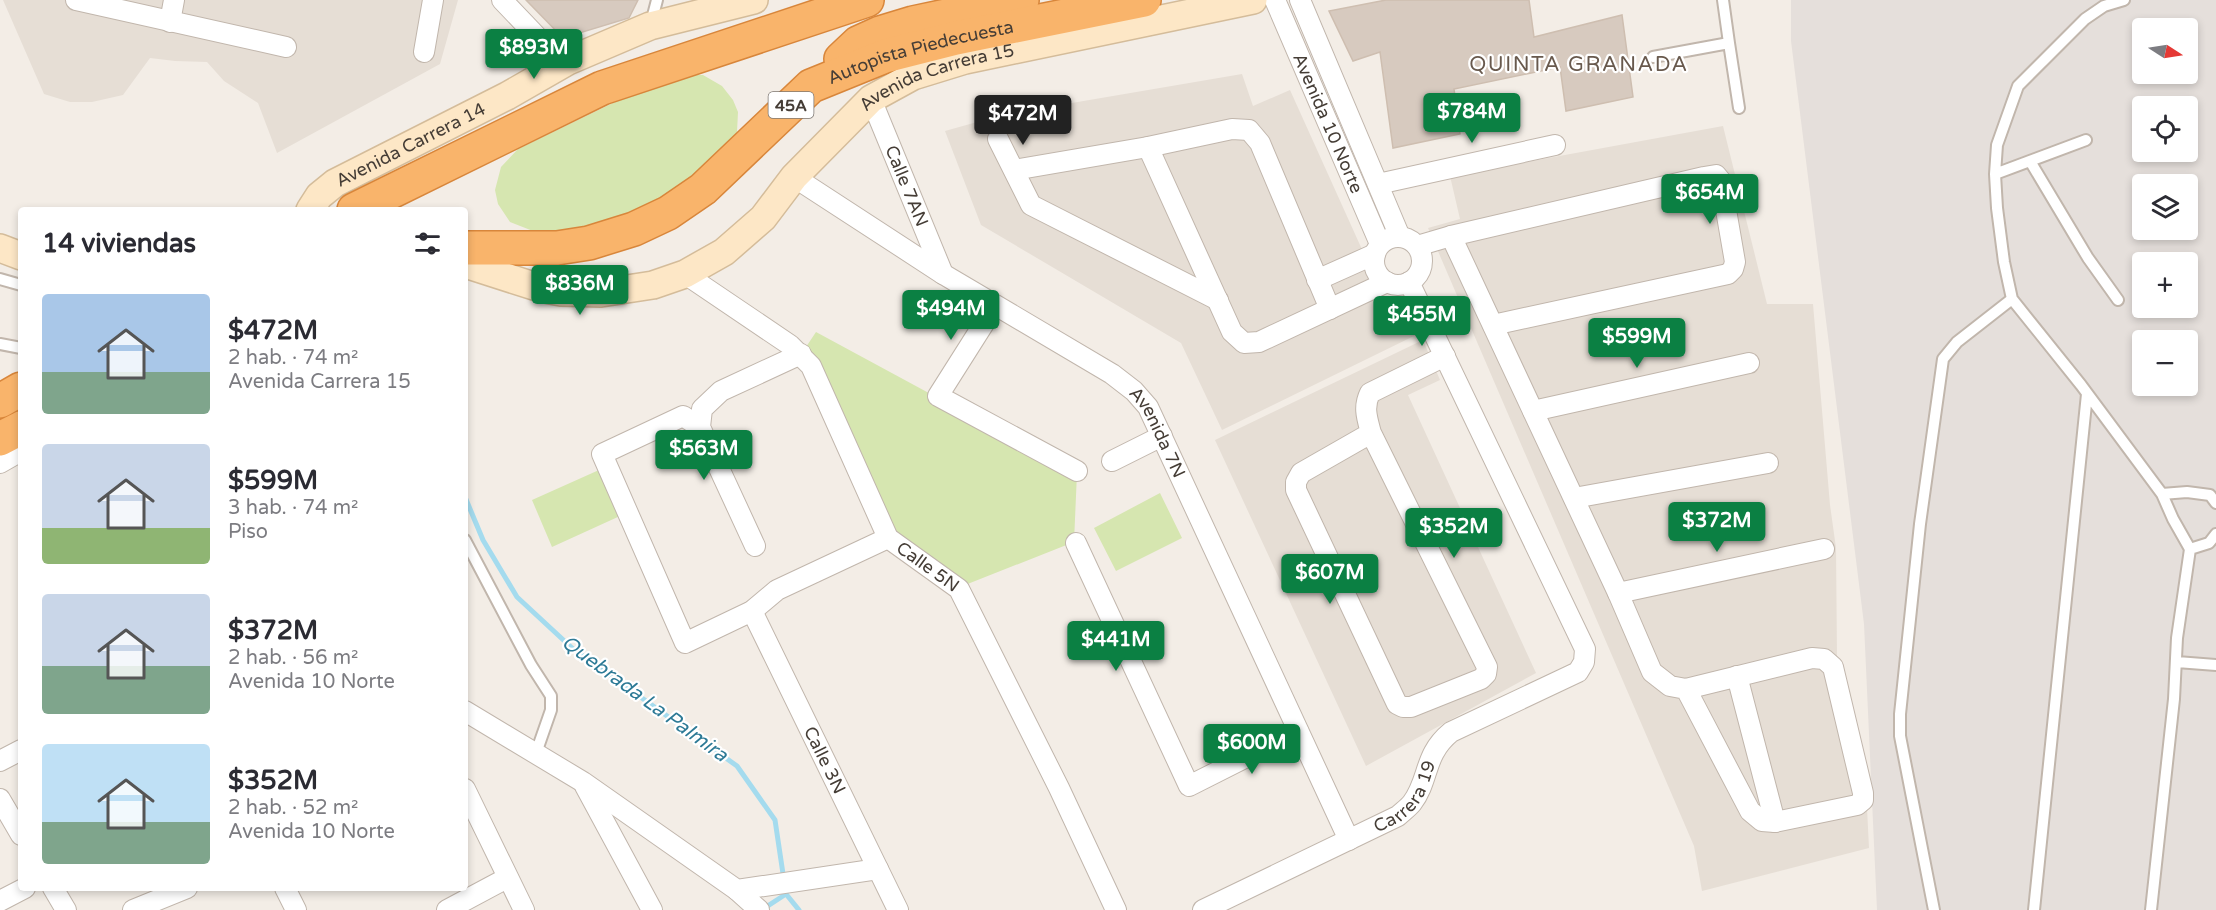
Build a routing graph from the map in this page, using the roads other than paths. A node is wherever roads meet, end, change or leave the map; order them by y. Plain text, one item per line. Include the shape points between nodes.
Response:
1 (76, 0) edge
2 (174, 0) edge
3 (433, 0) edge
4 (502, 0) edge
5 (657, 0) edge
6 (754, 0) edge
7 (867, 0) edge
8 (943, 0) edge
9 (1022, 0) edge
10 (1144, 0) edge
11 (1253, 0) edge
12 (1275, 0) edge
13 (1300, 0) edge
14 (1723, 0) edge
15 (2124, 0) edge
16 (170, 22) junction
17 (650, 26) junction
18 (783, 28) junction
19 (1729, 43) junction
20 (286, 47) dead end
21 (424, 52) dead end
22 (1653, 57) dead end
23 (559, 66) junction
24 (811, 86) junction
25 (871, 99) junction
26 (564, 106) junction
27 (1739, 108) dead end
28 (998, 139) dead end
29 (2086, 140) dead end
30 (1555, 145) dead end
31 (1148, 147) junction
32 (2030, 161) junction
33 (1014, 170) junction
34 (1995, 174) junction
35 (794, 177) junction
36 (1378, 184) junction
37 (312, 207) edge
38 (360, 207) edge
39 (1451, 236) junction
40 (1400, 237) junction
41 (1417, 246) junction
42 (0, 248) edge
43 (468, 248) edge
44 (1378, 249) junction
45 (18, 255) edge
46 (468, 265) edge
47 (686, 274) junction
48 (943, 274) junction
49 (0, 279) edge
50 (1317, 280) junction
51 (1388, 282) junction
52 (1409, 282) junction
53 (18, 284) edge
54 (2012, 299) junction
55 (1218, 300) junction
56 (2118, 300) dead end
57 (995, 306) junction
58 (1330, 309) junction
59 (1493, 325) junction
60 (0, 344) edge
61 (18, 347) edge
62 (801, 354) junction
63 (1445, 356) junction
64 (1749, 363) dead end
65 (18, 391) edge
66 (2087, 394) junction
67 (0, 401) edge
68 (1533, 411) junction
69 (700, 427) junction
70 (18, 430) edge
71 (1371, 433) junction
72 (1162, 436) junction
73 (0, 439) edge
74 (18, 454) edge
75 (1112, 462) dead end
76 (0, 463) edge
77 (1768, 463) dead end
78 (1077, 471) dead end
79 (2162, 494) junction
80 (1574, 498) junction
81 (2216, 503) edge
82 (2216, 534) edge
83 (888, 538) junction
84 (1076, 543) dead end
85 (468, 546) edge
86 (755, 546) dead end
87 (1824, 549) dead end
88 (2190, 549) junction
89 (1618, 593) junction
90 (752, 611) junction
91 (2177, 662) junction
92 (2216, 665) edge
93 (1737, 676) junction
94 (1686, 689) junction
95 (468, 713) edge
96 (1298, 731) junction
97 (18, 752) edge
98 (536, 753) junction
99 (0, 761) edge
100 (583, 782) junction
101 (468, 795) edge
102 (0, 799) edge
103 (1776, 822) junction
104 (18, 830) edge
105 (1349, 840) junction
106 (878, 869) junction
107 (507, 878) junction
108 (19, 891) edge
109 (55, 891) edge
110 (287, 891) edge
111 (161, 893) edge
112 (0, 901) edge
113 (746, 903) edge
114 (66, 910) edge
115 (133, 910) edge
116 (297, 910) edge
117 (447, 910) edge
118 (524, 910) edge
119 (652, 910) edge
120 (898, 910) edge
121 (1116, 910) edge
122 (1203, 910) edge
123 (1934, 910) edge
124 (2034, 910) edge
125 (2151, 910) edge

1 - 16 street
2 - 16 street
3 - 21 street
4 - 23 street
5 - 17 lane
6 - 17 street, Avenida Carrera 14
7 - 18 highway
8 - 18 highway via 853,24
9 - 24 highway via 880,33 858,43
10 - 24 highway, Autopista Piedecuesta / 45A via 946,40 885,56
11 - 25 street, Avenida Carrera 15 via 965,60 913,76
12 - 44 street, Avenida 10 Norte
13 - 36 street, Avenida 10 Norte
14 - 19 lane
15 - 34 lane via 2104,6 2085,20 2018,86 1997,145
16 - 20 street
17 - 23 street, Avenida Carrera 14
18 - 26 highway via 602,88
19 - 22 lane
19 - 27 lane
23 - 26 street
23 - 37 street, Avenida Carrera 14 via 335,183
24 - 43 highway, Autopista Piedecuesta / 45A via 703,189 668,213 604,239 556,248
25 - 35 street, Avenida Carrera 15
25 - 48 street, Calle 7AN
26 - 38 highway
28 - 33 street
29 - 32 lane
30 - 36 street
31 - 33 street
31 - 50 street via 1232,129 1249,130 1260,143
31 - 55 street
32 - 34 lane
32 - 56 lane
33 - 55 street via 1031,205
34 - 54 lane
35 - 47 street, Avenida Carrera 15 via 763,218 723,252
35 - 48 street, Avenida 7N
36 - 40 street, Avenida 10 Norte
39 - 41 street
39 - 59 street
39 - 59 street via 1704,177 1716,175 1721,181 1736,262 1728,274
40 - 41 street
40 - 44 street via 1389,239
41 - 52 street via 1421,266
42 - 45 street
44 - 50 street
44 - 51 street via 1375,265
46 - 47 street, Avenida Carrera 15 via 540,288 587,294 652,285
47 - 62 street, Calle 5N
48 - 57 street, Avenida 7N
49 - 53 lane
50 - 58 street
51 - 52 street
51 - 58 street
52 - 63 street
54 - 66 lane
54 - 123 lane via 1957,342 1943,359 1929,456 1900,736
55 - 58 street via 1232,332 1244,343 1258,342
57 - 72 street, Avenida 7N via 1112,374 1134,391 1148,407
57 - 78 street via 938,396
59 - 68 street
60 - 61 lane
62 - 69 street via 721,391 702,409
62 - 83 street, Calle 5N via 811,366
63 - 71 street via 1370,393 1365,411
63 - 105 street, Carrera 19 via 1585,649 1584,662 1578,672 1450,732 1438,742 1429,759 1412,804 1398,816
64 - 68 street
65 - 67 highway
66 - 79 lane
66 - 124 lane
68 - 80 street
69 - 86 street
69 - 90 street via 683,416 602,454 685,643
70 - 73 highway
71 - 71 street via 1301,473 1296,490 1397,704 1411,707 1480,680 1487,667
72 - 75 street
72 - 96 street, Avenida 7N
74 - 76 street
77 - 80 street
79 - 81 lane via 2210,495
79 - 88 lane
80 - 89 street
82 - 88 lane via 2209,543
83 - 90 street via 777,590
83 - 121 street, Calle 5N via 959,589
84 - 96 street via 1189,786
85 - 98 lane via 551,696 551,710
87 - 89 street
88 - 91 lane
89 - 94 street via 1652,672 1670,686
90 - 106 street, Calle 3N
91 - 92 lane
91 - 125 lane
93 - 94 street
93 - 103 street
93 - 103 street via 1812,658 1824,659 1833,667 1863,800 1857,805
94 - 103 street via 1750,811 1762,821
95 - 98 street
96 - 105 street, Avenida 7N
97 - 99 street
98 - 100 street
100 - 113 street
100 - 119 street
101 - 107 street
102 - 104 street
105 - 122 street, Carrera 19
106 - 113 street via 773,885
106 - 120 street, Calle 3N
107 - 117 street
107 - 118 street
108 - 112 street
109 - 114 street
110 - 116 street
111 - 115 street

